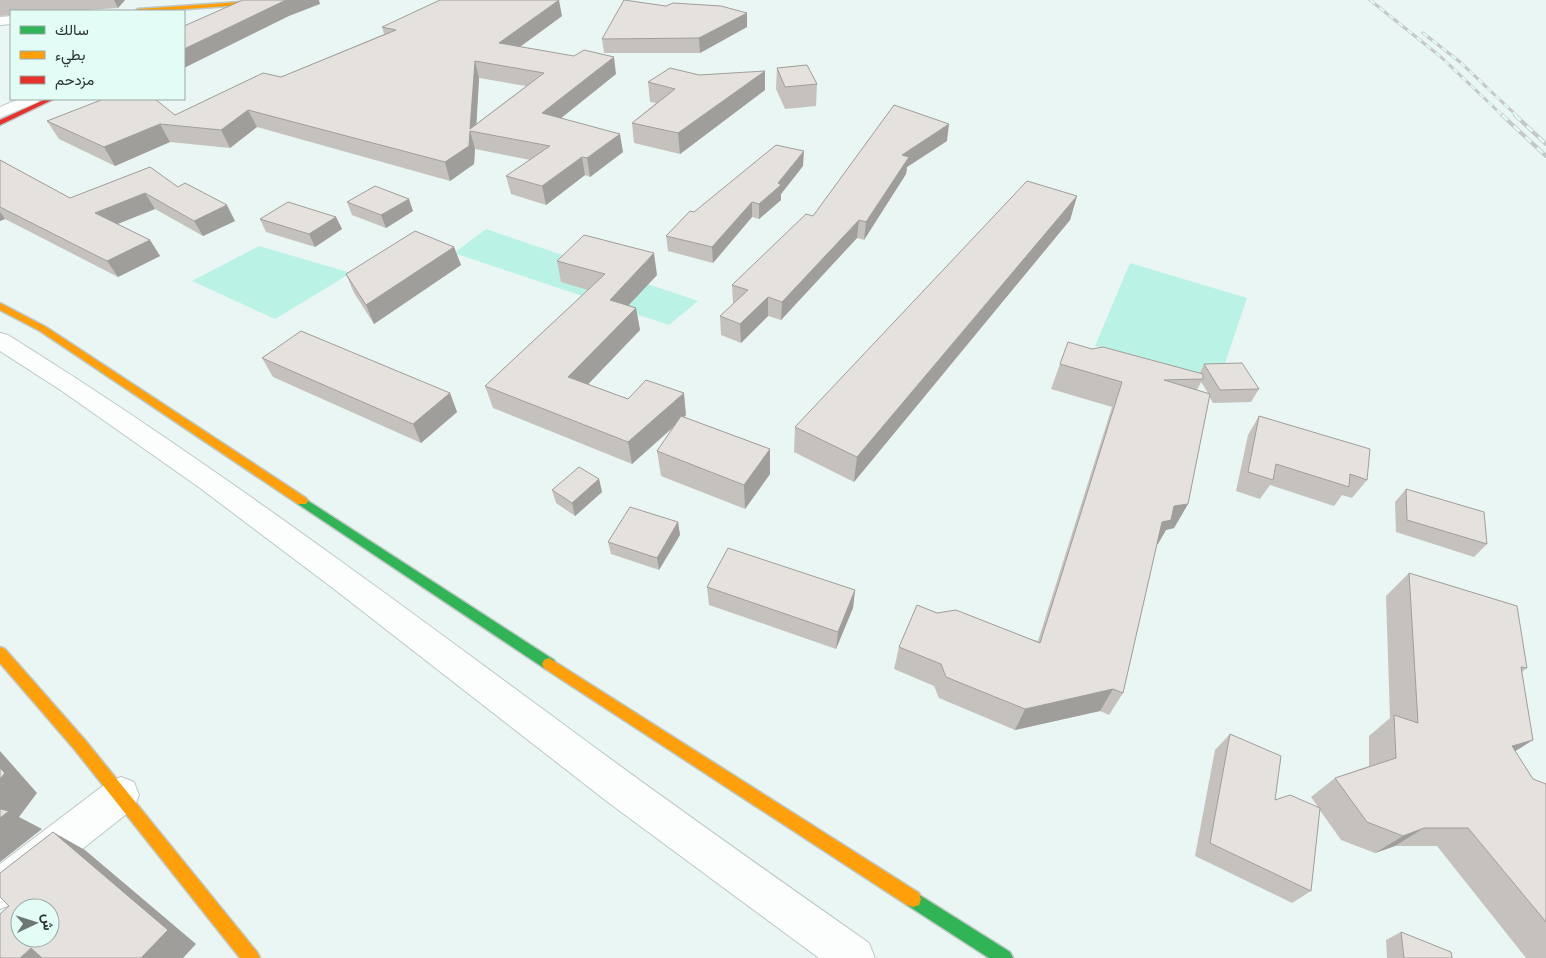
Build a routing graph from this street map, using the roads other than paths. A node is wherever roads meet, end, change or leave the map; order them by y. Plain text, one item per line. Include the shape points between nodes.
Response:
1 (219, 3) edge
2 (246, 4) edge
3 (148, 10) edge
4 (226, 18) edge
5 (208, 19) edge
6 (30, 100) edge
7 (49, 100) edge
8 (0, 113) edge
9 (0, 123) edge
10 (0, 306) edge
11 (0, 340) edge
12 (0, 653) edge
13 (121, 795) junction
14 (0, 889) edge
15 (251, 958) edge
16 (854, 958) edge
17 (1004, 958) edge

1 - 2 street
1 - 3 street
2 - 4 street
2 - 5 street
6 - 8 street
7 - 9 street
10 - 17 street via 43,329 632,720
11 - 16 street via 194,469 548,735
12 - 13 street
13 - 14 street
13 - 15 street

